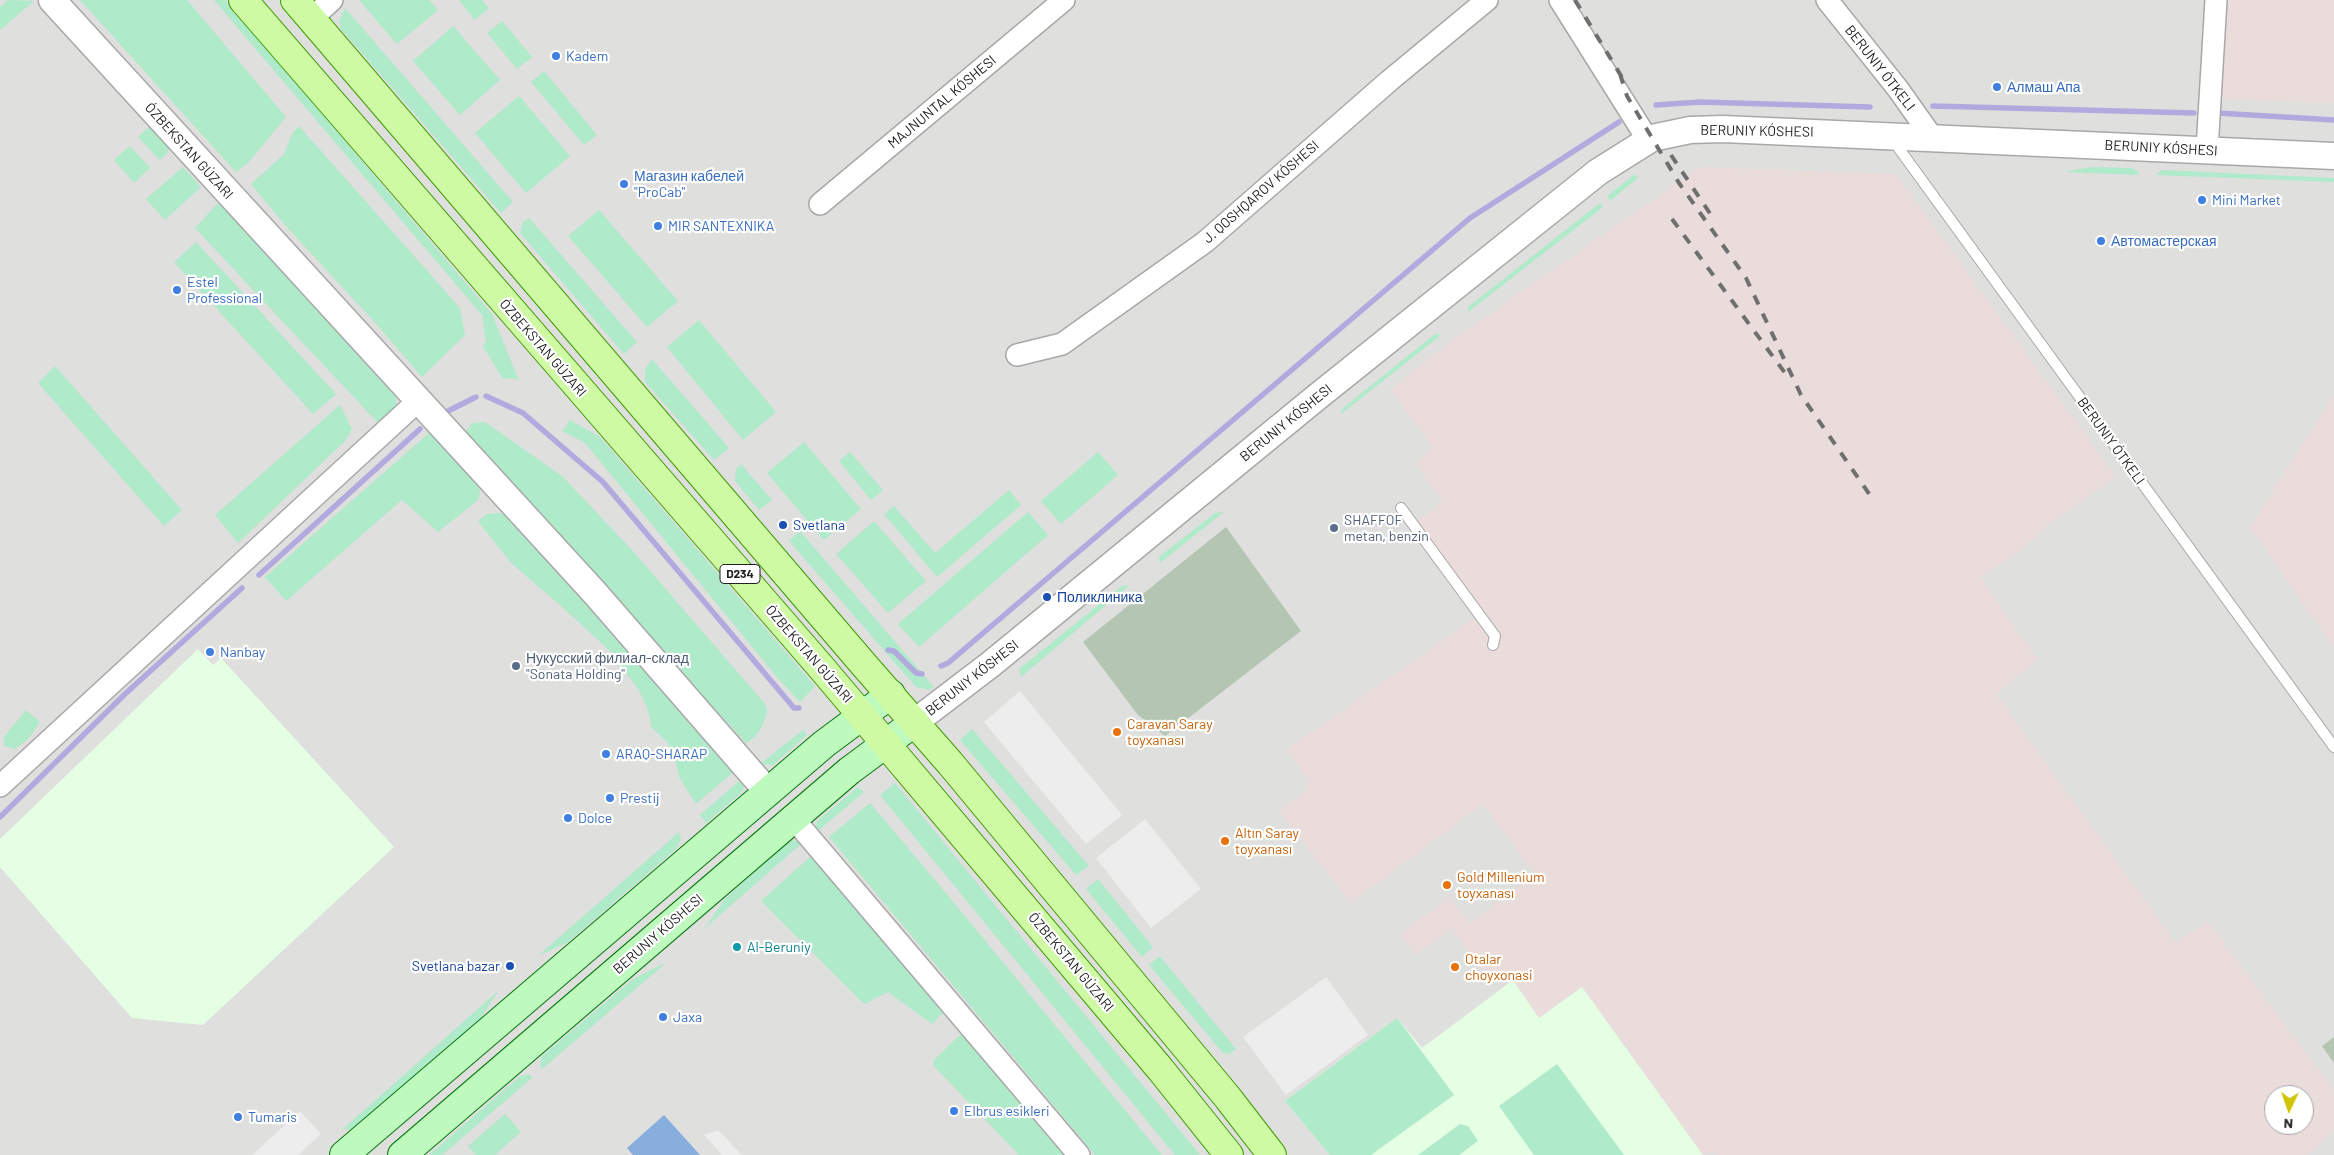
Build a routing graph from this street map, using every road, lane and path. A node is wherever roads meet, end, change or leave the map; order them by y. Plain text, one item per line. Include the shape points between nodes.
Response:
1 (52, 0) edge
2 (243, 0) edge
3 (332, 0) edge
4 (1064, 0) edge
5 (1487, 0) edge
6 (1560, 0) edge
7 (1826, 0) edge
8 (2216, 0) edge
9 (303, 9) edge
10 (1889, 135) junction
11 (1932, 137) junction
12 (1648, 140) junction
13 (2207, 150) junction
14 (2334, 156) edge
15 (820, 204) dead end
16 (1017, 355) dead end
17 (419, 400) junction
18 (1401, 508) dead end
19 (1493, 645) dead end
20 (891, 694) junction
21 (862, 716) junction
22 (915, 722) junction
23 (824, 744) junction
24 (885, 744) junction
25 (2334, 747) edge
26 (849, 770) junction
27 (0, 786) edge
28 (768, 792) junction
29 (793, 818) junction
30 (344, 1155) edge
31 (402, 1155) edge
32 (1079, 1155) edge
33 (1229, 1155) edge
34 (1272, 1155) edge

1 - 17 street
2 - 21 main road, D234
3 - 9 street
4 - 15 street, MAJNUNTAL KÓSHESI
5 - 16 street, J. QOSHQAROV KÓSHESI via 1205,242 1062,344
6 - 12 street
7 - 11 street, BERUNIY ÓTKELI
8 - 13 street
9 - 20 main road, D234
10 - 11 street, BERUNIY KÓSHESI
10 - 12 street, BERUNIY KÓSHESI via 1723,129 1690,130
10 - 25 lane, BERUNIY ÓTKELI
11 - 13 street, BERUNIY KÓSHESI
12 - 22 street, BERUNIY KÓSHESI via 1591,178 1317,396 992,664
13 - 14 street, BERUNIY KÓSHESI
17 - 27 street
17 - 28 street via 594,592
18 - 19 lane via 1495,636
20 - 21 main road
20 - 22 main road, D234
21 - 23 main road
21 - 24 main road, D234
22 - 24 main road, BERUNIY KÓSHESI
22 - 34 main road, D234 via 1222,1090
23 - 26 main road via 838,744 846,748
23 - 28 main road
24 - 26 main road, BERUNIY KÓSHESI
24 - 33 main road, D234
26 - 29 main road, BERUNIY KÓSHESI
28 - 30 main road
29 - 31 main road, BERUNIY KÓSHESI
29 - 32 street

